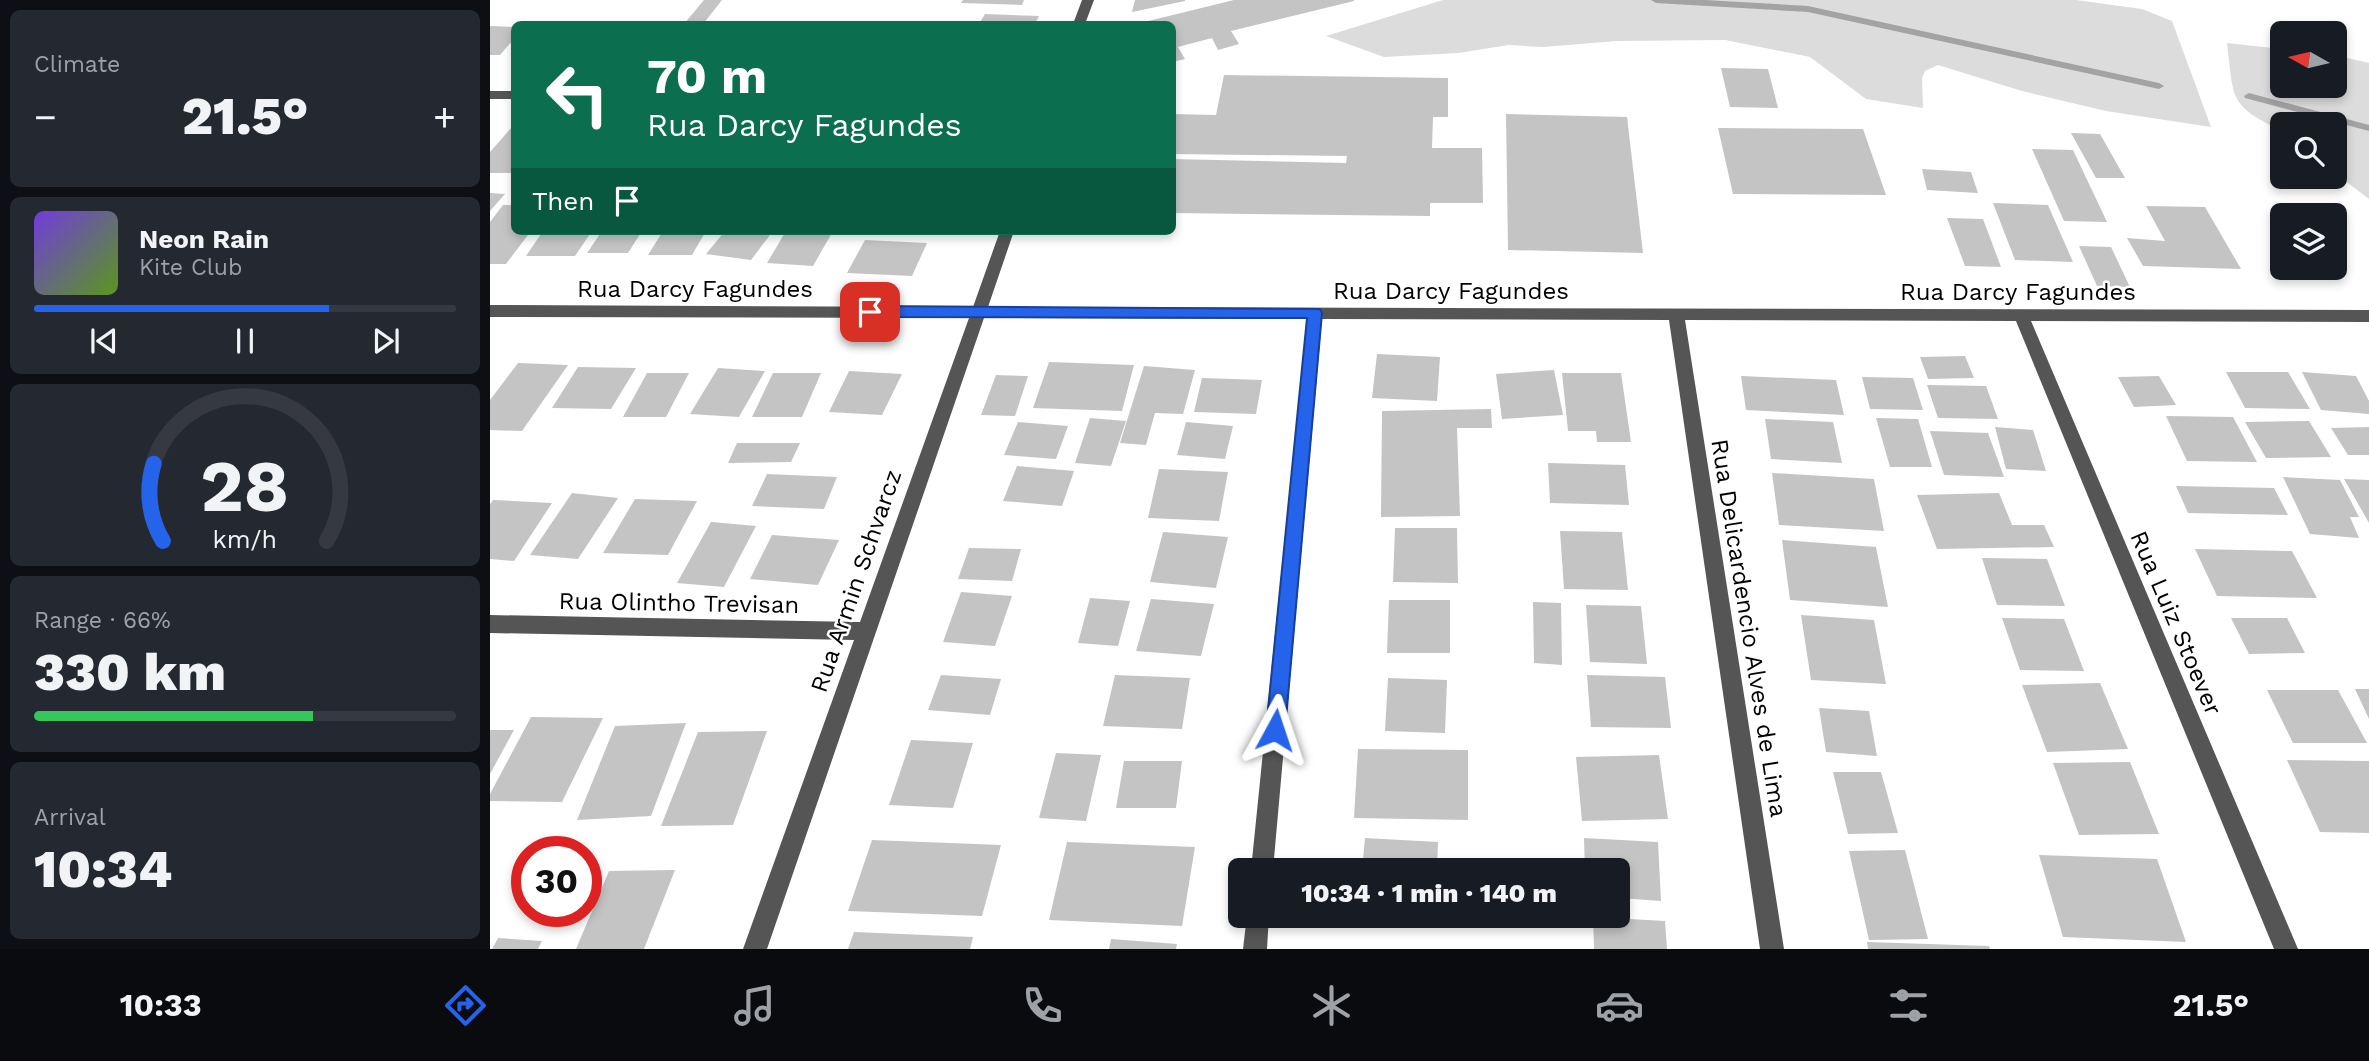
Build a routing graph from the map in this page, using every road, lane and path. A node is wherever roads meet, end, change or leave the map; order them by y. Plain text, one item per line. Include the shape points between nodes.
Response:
1 (1088, 0) edge
2 (1080, 21) edge
3 (490, 95) edge
4 (511, 95) edge
5 (1006, 235) edge
6 (490, 311) edge
7 (978, 312) junction
8 (1315, 313) junction
9 (1676, 314) junction
10 (2021, 315) junction
11 (2369, 316) edge
12 (490, 624) edge
13 (866, 631) junction
14 (1263, 858) edge
15 (1257, 928) edge
16 (755, 949) edge
17 (1255, 949) edge
18 (1772, 949) edge
19 (2286, 949) edge

1 - 2 street
3 - 4 street
5 - 7 street, Rua Armin Schvarcz
6 - 7 street, Rua Darcy Fagundes
7 - 8 street, Rua Darcy Fagundes
7 - 13 street, Rua Armin Schvarcz
8 - 9 street, Rua Darcy Fagundes
8 - 14 street
9 - 10 street, Rua Darcy Fagundes
9 - 18 street, Rua Delicardencio Alves de Lima
10 - 11 street, Rua Darcy Fagundes
10 - 19 street, Rua Luiz Stoever
12 - 13 street, Rua Olintho Trevisan
13 - 16 street, Rua Armin Schvarcz
15 - 17 street

